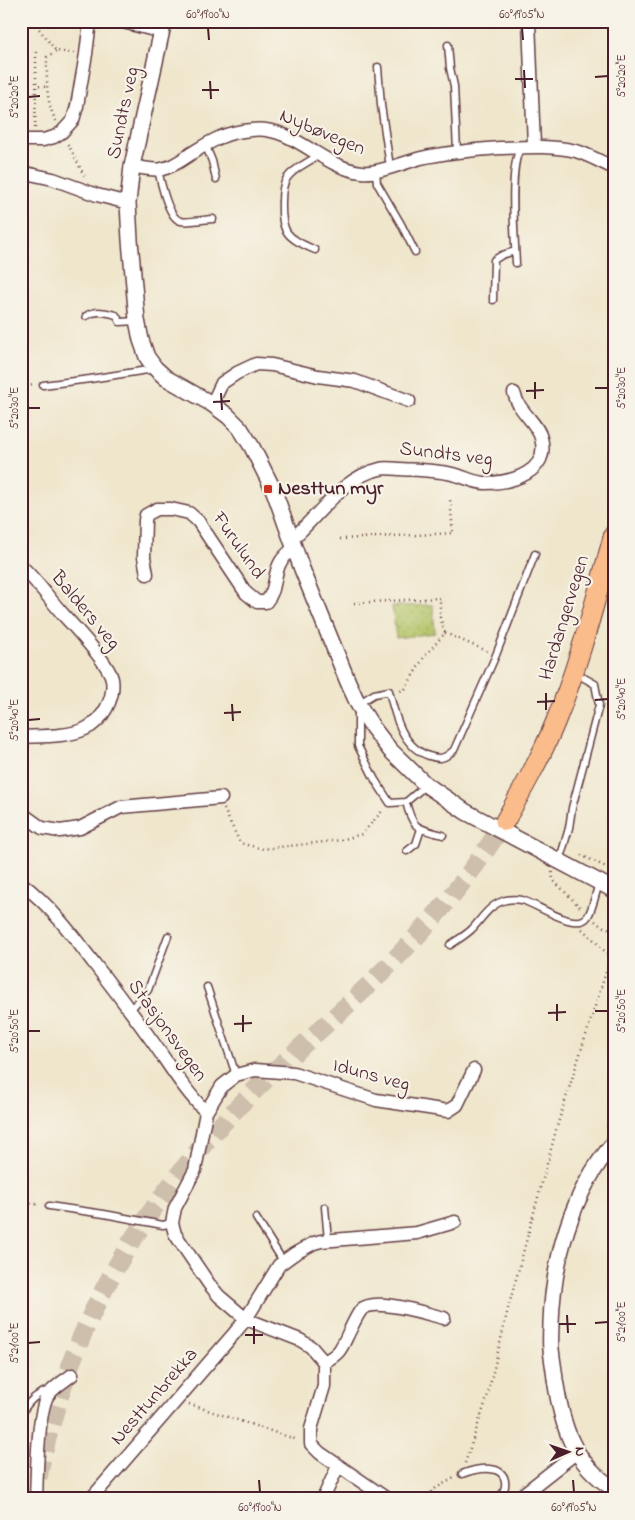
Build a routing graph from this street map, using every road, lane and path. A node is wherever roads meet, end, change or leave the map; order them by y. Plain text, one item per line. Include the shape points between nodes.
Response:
1 (33, 21) edge
2 (90, 21) edge
3 (119, 21) edge
4 (529, 21) edge
5 (163, 26) edge
6 (448, 45) dead end
7 (36, 52) dead end
8 (86, 54) junction
9 (378, 67) dead end
10 (36, 86) junction
11 (47, 87) dead end
12 (21, 140) edge
13 (35, 140) junction
14 (205, 144) junction
15 (528, 147) junction
16 (457, 151) junction
17 (320, 155) junction
18 (132, 166) junction
19 (390, 167) junction
20 (614, 168) edge
21 (158, 170) junction
22 (21, 172) edge
23 (376, 172) junction
24 (216, 179) dead end
25 (128, 203) junction
26 (213, 219) dead end
27 (315, 250) dead end
28 (515, 251) junction
29 (415, 252) dead end
30 (516, 263) dead end
31 (493, 300) dead end
32 (86, 316) dead end
33 (138, 320) junction
34 (155, 368) junction
35 (42, 386) dead end
36 (514, 393) dead end
37 (409, 401) dead end
38 (212, 404) junction
39 (450, 499) dead end
40 (614, 534) edge
41 (340, 539) dead end
42 (293, 544) junction
43 (535, 554) dead end
44 (21, 566) edge
45 (148, 574) dead end
46 (354, 603) dead end
47 (445, 632) junction
48 (496, 655) junction
49 (574, 672) junction
50 (389, 694) junction
51 (358, 704) junction
52 (21, 737) edge
53 (425, 784) junction
54 (221, 798) joint
55 (406, 802) junction
56 (390, 803) junction
57 (21, 812) edge
58 (505, 821) tunnel mouth
59 (421, 828) junction
60 (443, 835) dead end
61 (408, 851) dead end
62 (562, 852) dead end
63 (555, 866) dead end
64 (599, 882) junction
65 (21, 883) edge
66 (614, 890) edge
67 (588, 916) junction
68 (576, 922) junction
69 (614, 930) edge
70 (168, 936) dead end
71 (450, 945) dead end
72 (614, 947) edge
73 (611, 958) junction
74 (207, 987) dead end
75 (130, 1010) junction
76 (474, 1070) dead end
77 (236, 1075) junction
78 (206, 1112) junction
79 (614, 1122) edge
80 (614, 1134) edge
81 (614, 1143) edge
82 (21, 1201) edge
83 (49, 1206) joint
84 (325, 1207) dead end
85 (256, 1218) dead end
86 (455, 1222) dead end
87 (172, 1223) junction
88 (328, 1240) junction
89 (283, 1261) junction
90 (444, 1318) dead end
91 (246, 1319) junction
92 (324, 1362) junction
93 (72, 1375) dead end
94 (55, 1388) junction
95 (178, 1400) junction
96 (21, 1414) edge
97 (311, 1444) junction
98 (577, 1452) junction
99 (343, 1469) junction
100 (462, 1474) junction
101 (614, 1490) edge
102 (36, 1499) edge
103 (91, 1499) edge
104 (323, 1499) edge
105 (387, 1499) edge
106 (424, 1499) edge
107 (498, 1499) edge
108 (517, 1499) edge

1 - 8 path via 56,51
2 - 8 street
3 - 5 street, Sundts veg
4 - 15 street
5 - 18 street, Sundts veg
6 - 16 lane via 454,86
7 - 10 path
8 - 13 street via 73,120 54,137
9 - 19 lane
10 - 11 path
10 - 13 path
12 - 13 street
14 - 17 street, Nybøvegen via 222,135 264,129 288,136
14 - 21 street, Nybøvegen via 171,167
14 - 24 lane
15 - 16 street, Nybøvegen
15 - 20 street, Nybøvegen via 575,151
15 - 28 lane via 516,154 513,187
16 - 19 street, Nybøvegen
17 - 23 street, Nybøvegen via 350,170
17 - 27 lane via 288,177 282,196 285,230 298,243
18 - 21 street
18 - 25 street, Sundts veg
19 - 23 street, Nybøvegen
21 - 26 lane via 174,217 181,221
22 - 25 street via 53,178
23 - 29 lane via 377,184
25 - 33 street, Sundts veg
28 - 30 lane
28 - 31 lane via 494,260
32 - 33 lane via 92,312 104,312 116,314 120,322
33 - 34 street, Sundts veg via 147,357
34 - 35 lane
34 - 38 street, Sundts veg via 166,378
36 - 42 street, Sundts veg via 541,436 541,456 535,468 513,479 483,483 452,474 381,468 350,481
37 - 38 street via 355,381 256,364 222,383
38 - 42 street, Sundts veg via 240,428 252,447 274,491
39 - 41 path via 453,533
40 - 49 main road, Hardangervegen
42 - 45 street, Furulund via 279,564 272,595 266,602 257,602 246,593 198,521 189,513 156,509 146,515 145,520 144,557
42 - 51 street, Sundts veg
43 - 48 lane
44 - 52 street, Balders veg via 108,669 112,693 104,714 84,730
46 - 47 path via 440,598 440,617
47 - 48 path
47 - 50 path via 424,657 405,689
48 - 50 lane via 454,750 446,758 422,754 407,740
49 - 58 main road, Hardangervegen via 555,724
49 - 62 lane via 595,684 599,705
50 - 51 lane via 388,691 374,694
51 - 53 street, Sundts veg via 390,750
51 - 56 lane, Sundts veg via 358,746
53 - 55 lane
53 - 64 street, Sundts veg via 466,812
54 - 56 path via 240,843 263,849 341,840 362,834
54 - 57 street via 122,807 80,828 60,831 42,828
55 - 56 lane
55 - 59 lane via 411,821
59 - 60 lane
59 - 61 lane via 416,844
63 - 67 path via 553,880
64 - 66 street, Sundts veg
64 - 67 lane
65 - 75 street, Stasjonsvegen via 36,894 67,928
67 - 68 lane
67 - 69 path via 601,926
68 - 71 lane via 520,899 509,900 497,903 471,930
68 - 73 path
70 - 75 lane via 148,990
72 - 73 path
73 - 100 path via 558,1123 486,1398
74 - 77 lane
75 - 78 street, Stasjonsvegen via 170,1068
76 - 77 street, Iduns veg via 457,1106 448,1111 376,1100 294,1073 255,1070
77 - 78 street via 222,1086
78 - 87 street, Stasjonsvegen via 195,1170 175,1208
79 - 80 lane via 611,1126
81 - 98 street via 594,1170 577,1203 563,1241 555,1277 551,1348 561,1417
82 - 83 path
83 - 87 lane via 162,1225
84 - 88 lane
85 - 89 lane
86 - 88 street via 417,1233
87 - 91 street via 175,1234 209,1284
88 - 89 street via 314,1243
89 - 91 street
90 - 92 street via 384,1304 370,1304 362,1309 341,1351
91 - 92 street via 300,1340
91 - 95 street, Nesttunbrekka
92 - 97 street via 324,1386 311,1429
93 - 94 street
94 - 96 lane via 29,1401
94 - 102 street via 44,1403
95 - 97 path
95 - 103 street, Nesttunbrekka
97 - 99 street
98 - 101 street via 587,1466
98 - 108 street
99 - 104 street
99 - 105 street
100 - 106 path via 436,1488
100 - 107 lane via 490,1469 498,1471 506,1483 505,1492

